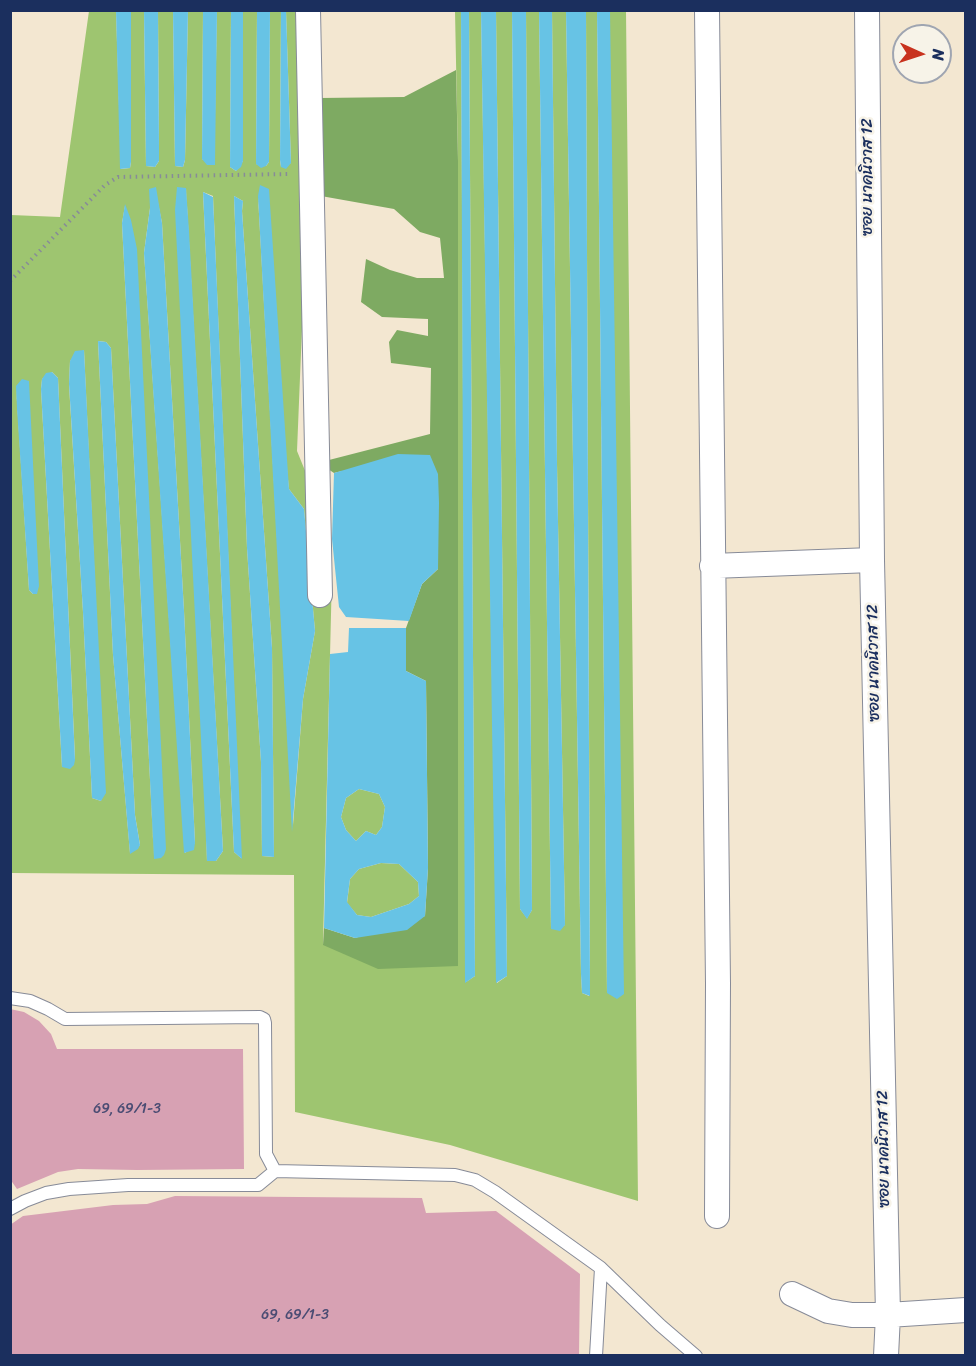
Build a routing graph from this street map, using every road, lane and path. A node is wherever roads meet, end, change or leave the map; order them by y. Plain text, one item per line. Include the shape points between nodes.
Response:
1 (308, 10) edge
2 (707, 10) edge
3 (867, 10) edge
4 (311, 174) junction
5 (10, 281) edge
6 (872, 560) junction
7 (712, 566) junction
8 (320, 595) dead end
9 (10, 998) edge
10 (275, 1171) junction
11 (10, 1209) edge
12 (717, 1216) dead end
13 (601, 1268) junction
14 (792, 1294) dead end
15 (966, 1310) edge
16 (888, 1315) junction
17 (596, 1356) edge
18 (696, 1356) edge
19 (886, 1356) edge

1 - 4 street
2 - 7 street
3 - 6 street, ซอย นาคนิวาส 12
4 - 5 path via 118,177 105,185
4 - 8 street
6 - 7 street
6 - 16 street, ซอย นาคนิวาส 12
7 - 12 street
9 - 10 lane via 30,1001 65,1019 264,1019 266,1154
10 - 11 lane via 258,1185 69,1189
10 - 13 lane via 455,1175 475,1180
13 - 17 lane
13 - 18 lane
14 - 16 street via 828,1311
15 - 16 street
16 - 19 street, ซอย นาคนิวาส 12

